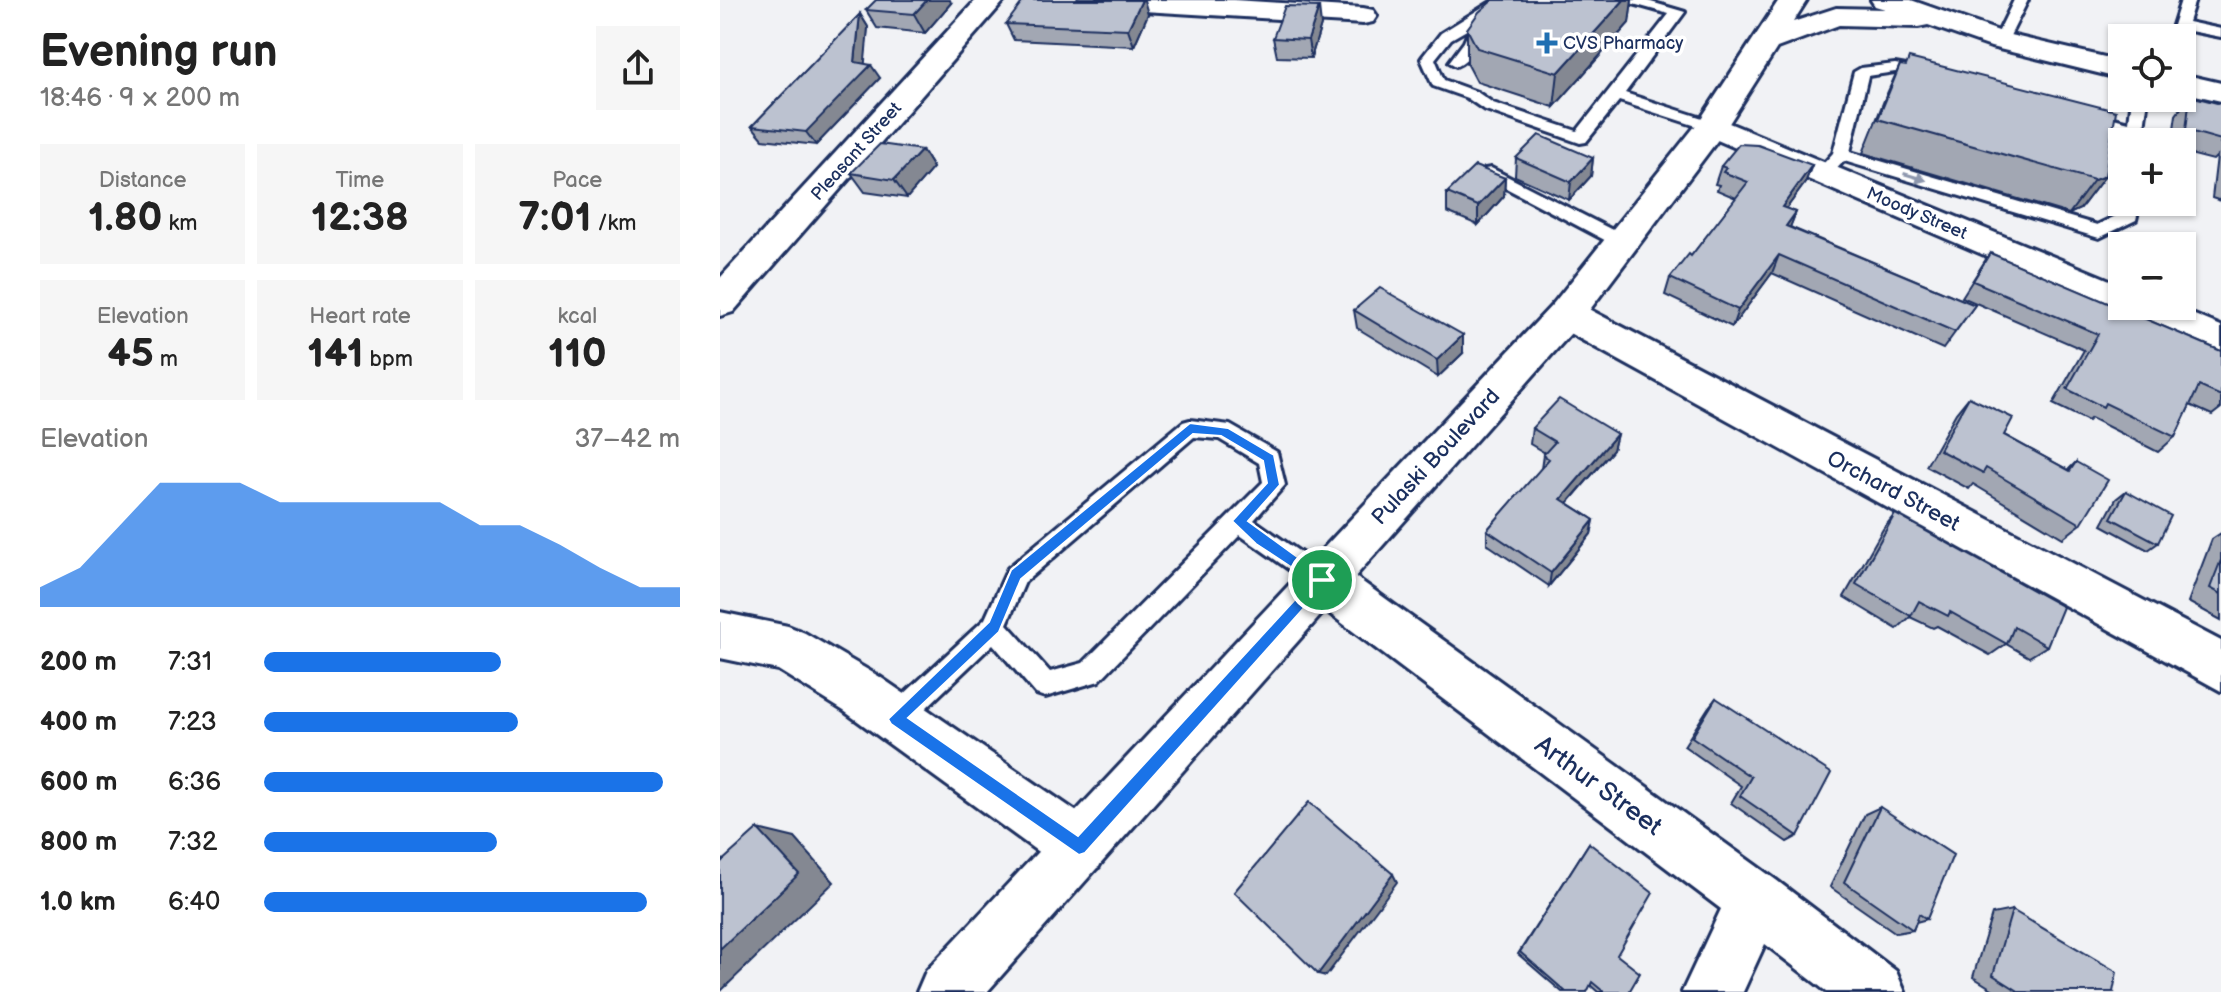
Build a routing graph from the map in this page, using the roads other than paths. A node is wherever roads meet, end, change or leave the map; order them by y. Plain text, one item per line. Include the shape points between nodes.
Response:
1 (991, 0) edge
2 (1093, 0) edge
3 (1504, 0) edge
4 (1626, 0) edge
5 (1793, 0) edge
6 (1885, 0) edge
7 (2188, 0) edge
8 (2016, 1) edge
9 (1680, 6) edge
10 (1363, 16) dead end
11 (1477, 19) junction
12 (1934, 20) junction
13 (2180, 24) edge
14 (2196, 32) edge
15 (2221, 33) edge
16 (2001, 41) junction
17 (1766, 42) junction
18 (2108, 67) edge
19 (1943, 77) edge
20 (2196, 86) edge
21 (2221, 92) edge
22 (1472, 95) junction
23 (1616, 95) junction
24 (2076, 113) edge
25 (1712, 126) junction
26 (2114, 128) edge
27 (1832, 164) junction
28 (1491, 173) edge
29 (2130, 216) edge
30 (1622, 242) junction
31 (2108, 293) edge
32 (720, 302) edge
33 (1566, 314) junction
34 (2169, 320) edge
35 (2221, 342) edge
36 (1239, 521) junction
37 (1322, 580) junction
38 (994, 627) junction
39 (720, 635) edge
40 (2221, 667) edge
41 (896, 719) junction
42 (1079, 847) junction
43 (1756, 900) junction
44 (947, 992) edge
45 (1712, 992) edge
46 (1875, 992) edge

1 - 32 street, Pleasant Street
2 - 10 street
3 - 11 lane
4 - 9 lane
5 - 17 street, Pulaski Boulevard
6 - 12 street
7 - 13 lane
8 - 16 lane
9 - 23 lane
11 - 22 lane via 1459,67
11 - 22 lane via 1446,36 1428,59 1438,83
12 - 16 street
12 - 17 street via 1836,16
14 - 15 lane
16 - 18 street
17 - 25 street, Pulaski Boulevard
19 - 27 lane via 1895,68 1861,72
20 - 21 street
22 - 23 lane via 1488,106 1580,138
23 - 25 lane
24 - 26 lane
25 - 27 street, Moody Street
25 - 30 street, Pulaski Boulevard
27 -> 29 lane via 2099,232
27 - 31 street, Moody Street
28 - 30 lane
30 - 33 street, Pulaski Boulevard
33 - 37 street, Pulaski Boulevard
33 - 40 street, Orchard Street
34 - 35 street
36 - 37 lane
36 - 38 lane via 1090,673 1045,685
36 - 38 lane via 1274,485 1269,458 1223,431 1190,428 1016,575
37 - 42 street, Pulaski Boulevard
37 - 43 street, Arthur Street
38 - 41 lane
39 - 41 street via 788,649
41 - 42 street
42 - 44 street, Pulaski Boulevard
43 - 45 street
43 - 46 street, Arthur Street

